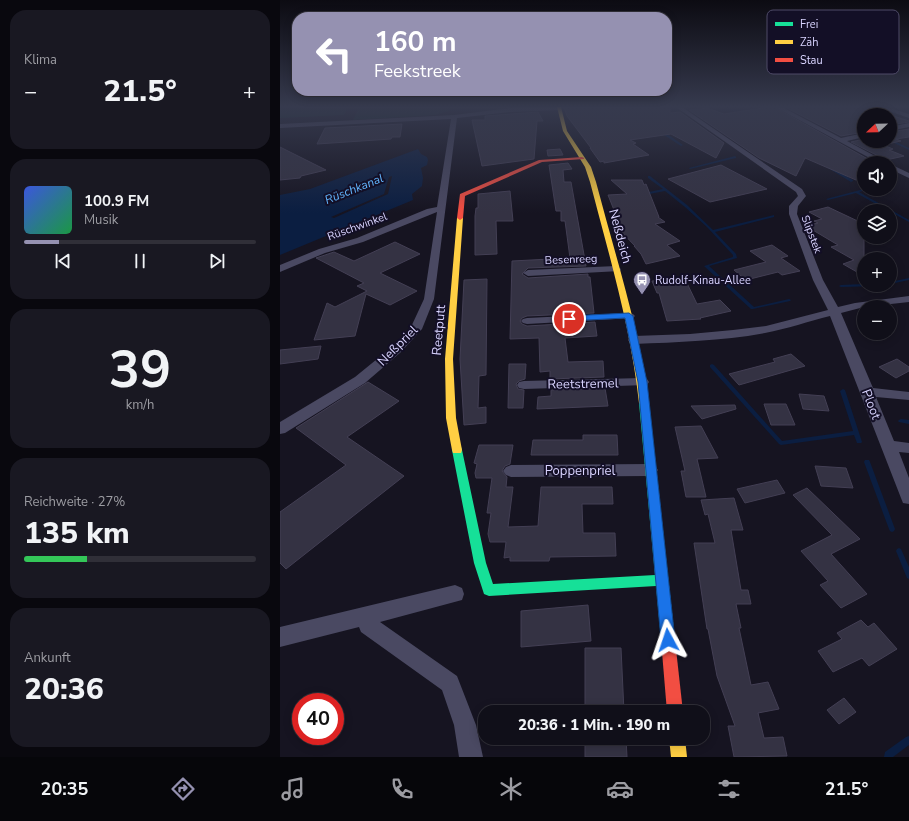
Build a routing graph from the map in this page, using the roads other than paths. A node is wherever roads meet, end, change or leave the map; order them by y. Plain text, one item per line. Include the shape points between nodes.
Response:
1 (451, 142) edge
2 (572, 142) edge
3 (729, 142) edge
4 (845, 142) edge
5 (871, 156) edge
6 (582, 158) junction
7 (897, 170) edge
8 (909, 176) edge
9 (442, 208) junction
10 (280, 269) edge
11 (616, 269) junction
12 (528, 273) dead end
13 (909, 299) edge
14 (834, 311) junction
15 (629, 316) junction
16 (527, 321) dead end
17 (634, 340) junction
18 (642, 382) junction
19 (524, 384) dead end
20 (867, 392) junction
21 (909, 396) edge
22 (280, 429) edge
23 (889, 446) junction
24 (909, 448) edge
25 (650, 470) junction
26 (511, 471) dead end
27 (909, 498) edge
28 (662, 580) junction
29 (455, 594) dead end
30 (367, 615) junction
31 (280, 637) edge
32 (674, 705) edge
33 (678, 745) edge
34 (471, 757) edge
35 (679, 757) edge

1 - 9 street, Neßpriel
2 - 6 street, Neßdeich
3 - 14 street, Slipstek via 799,191 802,196 794,204 793,214 818,280
4 - 5 street
6 - 11 street, Neßdeich via 593,182
6 - 28 street, Reetputt via 541,161 462,195 449,359 451,418 480,563 489,590
7 - 8 street
9 - 10 street, Rüschwinkel via 430,210 360,240 322,251
9 - 22 street, Neßpriel via 429,299 416,329 360,380
11 - 12 street, Besenreeg
11 - 15 street, Neßdeich
13 - 14 street via 871,303
14 - 17 street via 773,327 733,334
14 - 20 street, Ploot
15 - 16 street
15 - 17 street, Neßdeich
17 - 18 street, Neßdeich
18 - 19 street, Reetstremel
18 - 25 street, Neßdeich
20 - 21 street
20 - 23 street, Ploot
23 - 24 street
23 - 27 street, Ploot
25 - 26 street, Poppenpriel
25 - 28 street, Neßdeich
28 - 32 street, Neßdeich
29 - 30 street
30 - 31 street
30 - 34 street via 368,625 450,683 465,725
33 - 35 street

